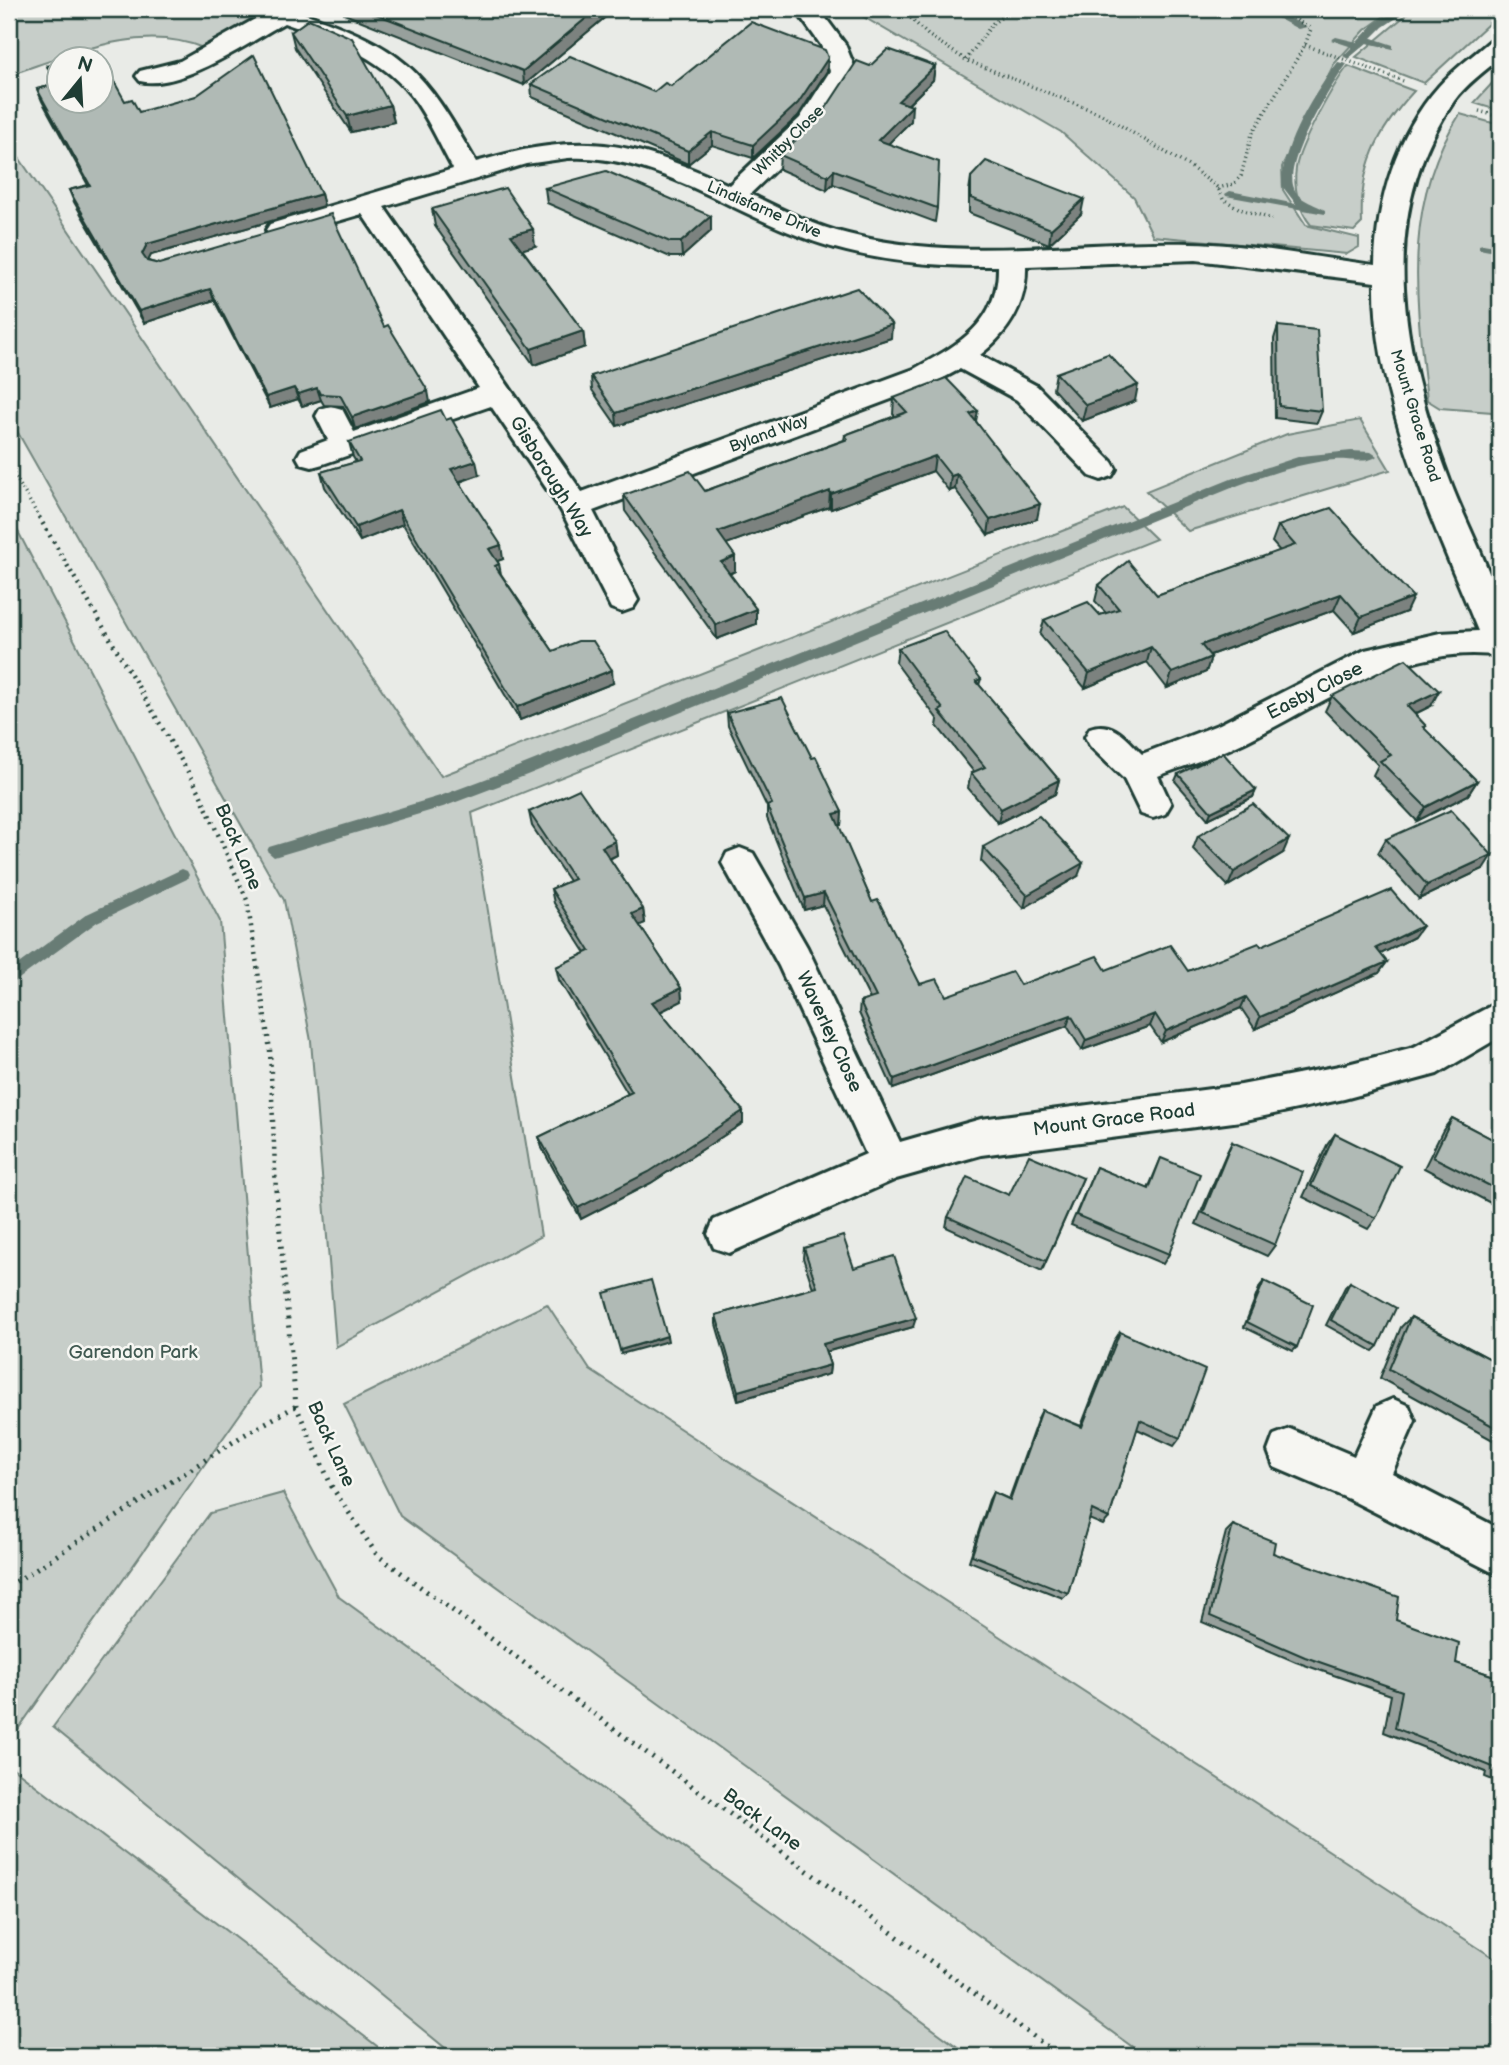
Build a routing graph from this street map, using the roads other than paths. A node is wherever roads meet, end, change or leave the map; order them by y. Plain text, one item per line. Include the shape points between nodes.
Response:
1 (807, 9) edge
2 (286, 11) edge
3 (1500, 45) edge
4 (149, 76) dead end
5 (468, 172) junction
6 (733, 195) junction
7 (369, 205) junction
8 (251, 238) edge
9 (1012, 257) junction
10 (1387, 275) junction
11 (961, 357) junction
12 (497, 393) junction
13 (331, 416) dead end
14 (346, 446) junction
15 (312, 457) dead end
16 (1082, 460) dead end
17 (575, 506) junction
18 (622, 600) dead end
19 (1500, 644) edge
20 (1102, 737) dead end
21 (1137, 769) junction
22 (1153, 804) dead end
23 (740, 863) dead end
24 (1500, 1017) edge
25 (890, 1163) junction
26 (729, 1234) dead end
27 (1393, 1421) dead end
28 (1290, 1451) dead end
29 (1365, 1483) junction
30 (1500, 1553) edge

1 - 6 street, Whitby Close via 832,44 843,71 832,96 811,123
2 - 4 street via 189,73
2 - 5 street via 378,54 402,71 419,88
3 - 10 street, Mount Grace Road via 1441,99 1410,151 1393,207
5 - 6 street, Lindisfarne Drive via 563,150 597,150
5 - 7 street, Lindisfarne Drive
6 - 9 street, Lindisfarne Drive via 777,219 883,252
7 - 8 street, Lindisfarne Drive
7 - 12 street, Gisborough Way
9 - 10 street, Lindisfarne Drive via 1190,251
9 - 11 street, Byland Way via 1010,299 986,334
10 - 19 street, Mount Grace Road via 1396,361 1412,418
11 - 16 street via 1027,393
11 - 17 street, Byland Way via 924,376
12 - 14 street
12 - 17 street, Gisborough Way
13 - 14 street
14 - 15 street
17 - 18 street, Gisborough Way
19 - 21 street, Easby Close via 1440,645 1377,659 1232,733
20 - 21 street
21 - 22 street
23 - 25 street, Waverley Close via 749,911 794,957
24 - 25 street, Mount Grace Road via 1423,1062 1344,1082 1241,1103 981,1137
25 - 26 street, Mount Grace Road
27 - 29 street
28 - 29 street
29 - 30 street

